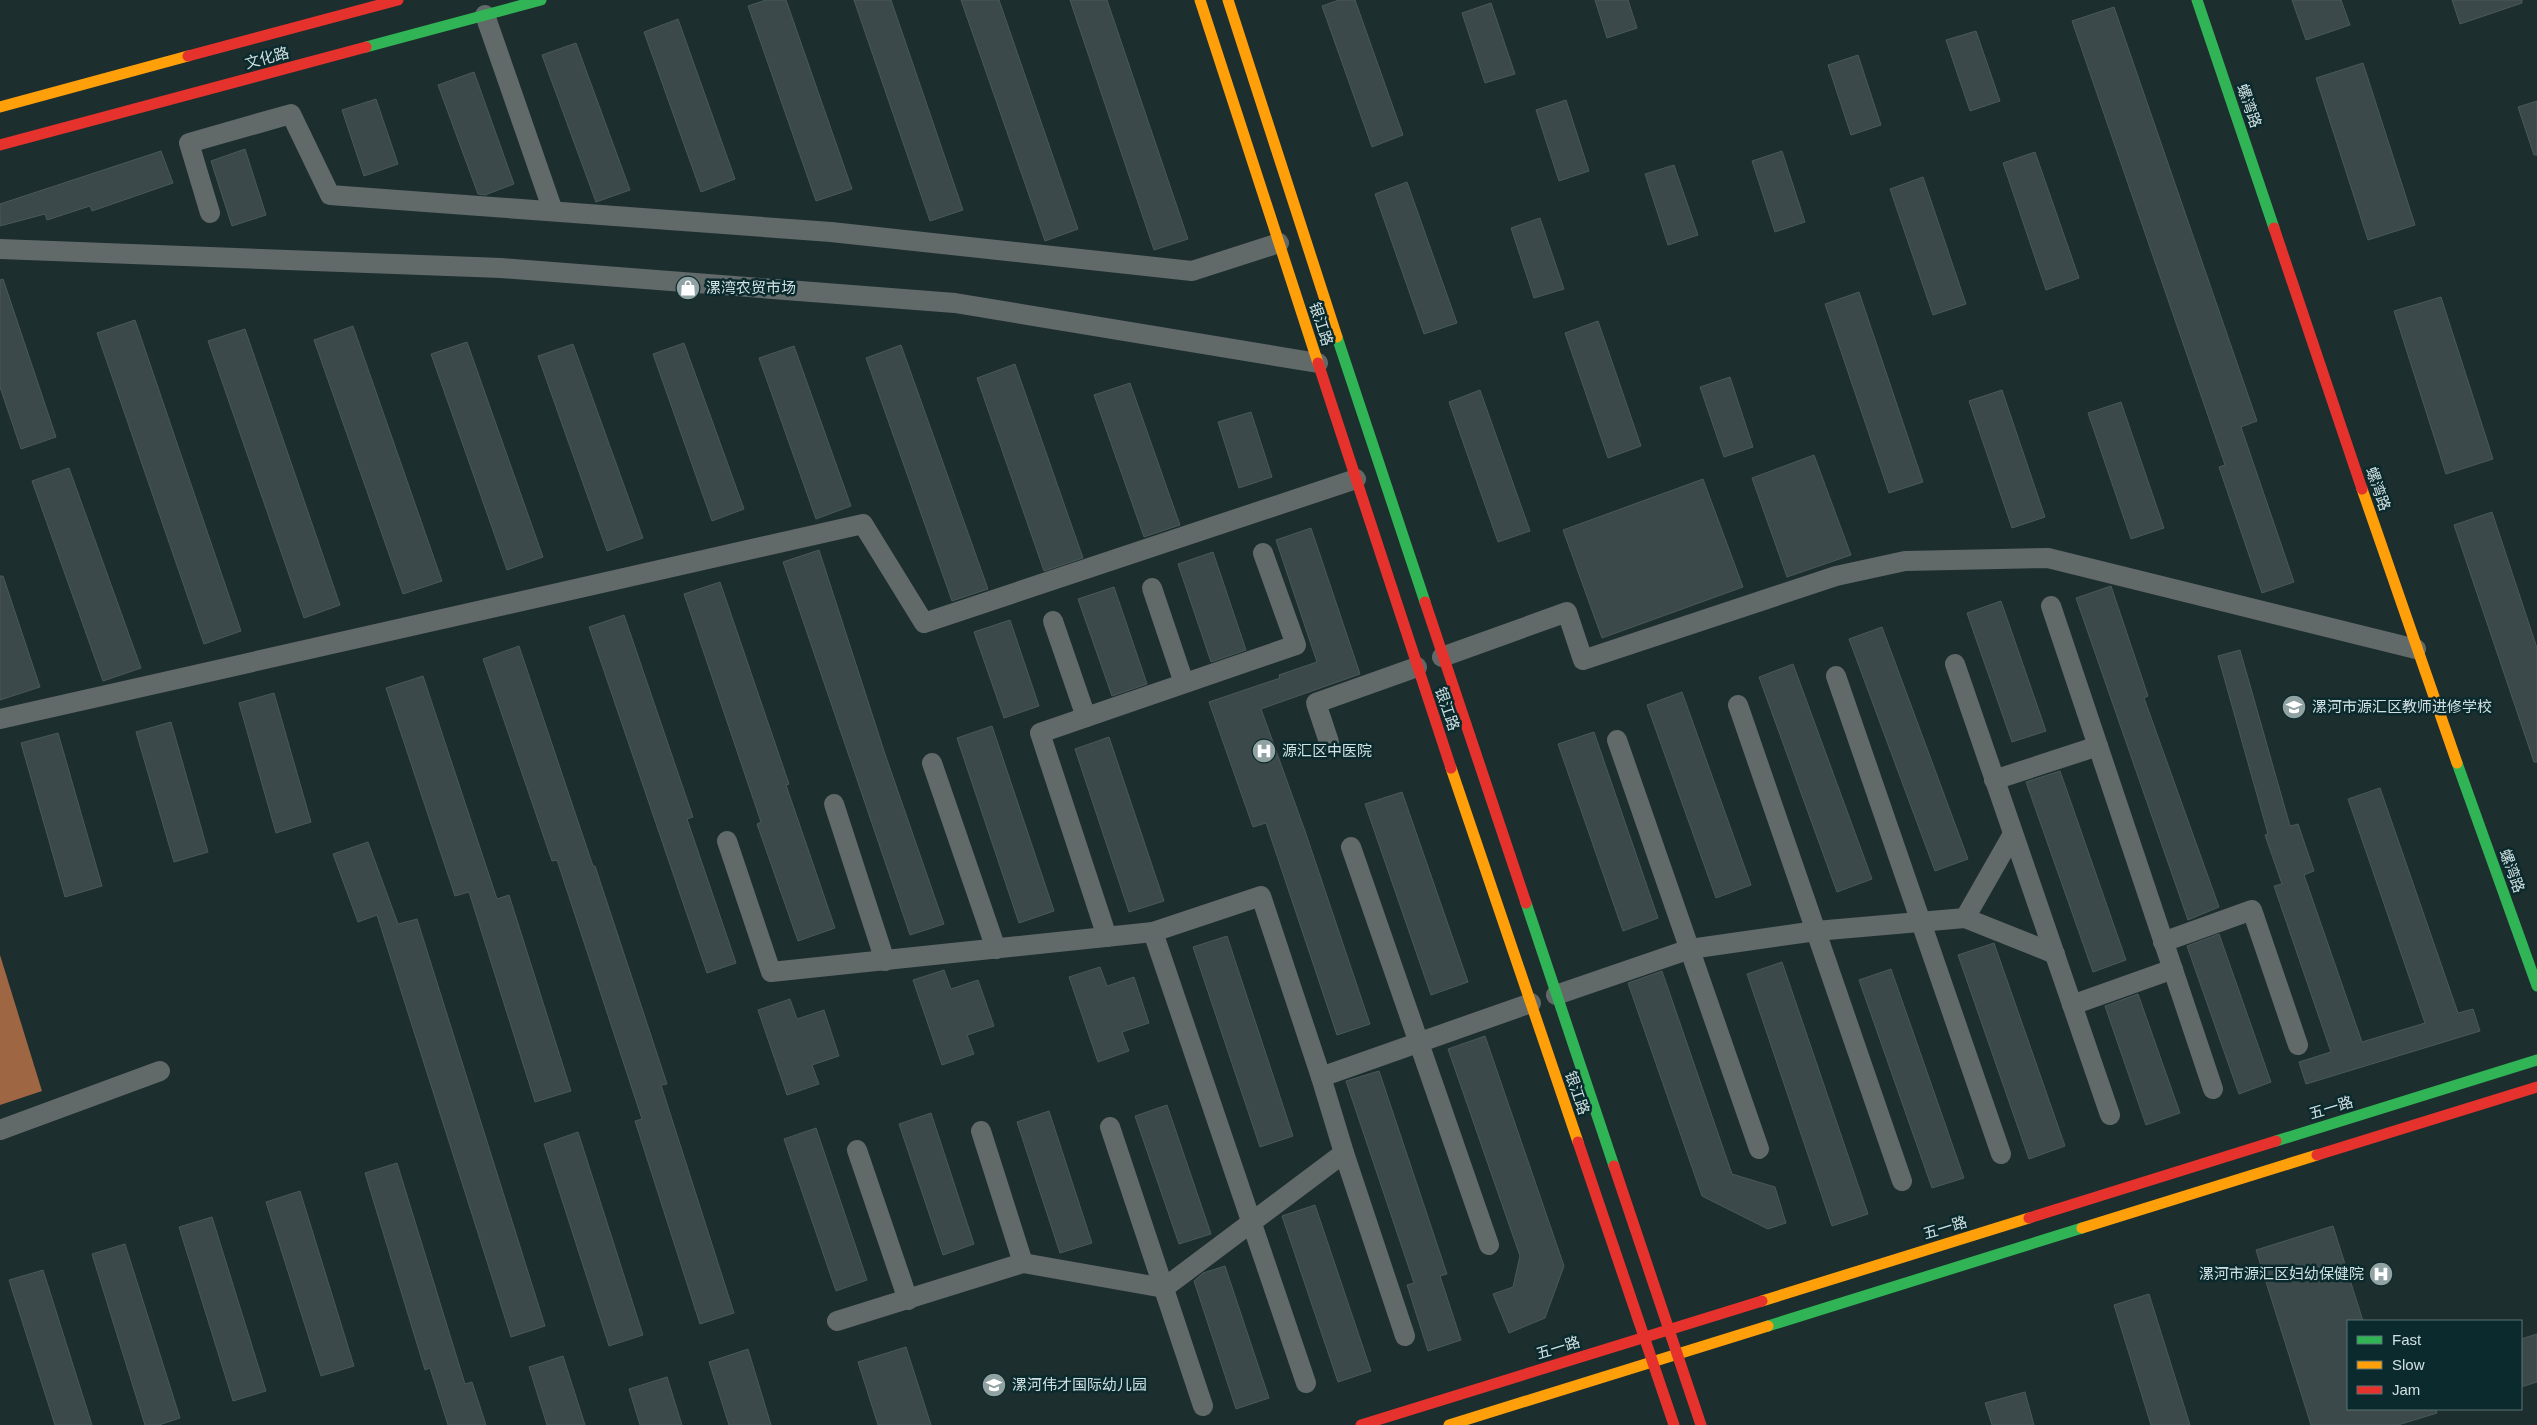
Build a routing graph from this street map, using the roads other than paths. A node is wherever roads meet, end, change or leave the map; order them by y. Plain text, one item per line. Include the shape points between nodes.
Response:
1 (398, 0) edge
2 (541, 0) edge
3 (1200, 0) edge
4 (1228, 0) edge
5 (2197, 0) edge
6 (485, 15) junction
7 (0, 107) edge
8 (0, 146) edge
9 (553, 211) junction
10 (210, 213) dead end
11 (1292, 239) junction
12 (0, 249) edge
13 (1318, 363) junction
14 (1368, 474) junction
15 (1263, 553) dead end
16 (1152, 588) dead end
17 (2051, 606) dead end
18 (1053, 621) dead end
19 (2416, 649) junction
20 (1430, 662) junction
21 (1955, 664) dead end
22 (1836, 676) dead end
23 (1184, 684) junction
24 (1738, 705) dead end
25 (1086, 717) junction
26 (0, 719) edge
27 (1617, 740) dead end
28 (1329, 742) dead end
29 (2098, 746) junction
30 (932, 762) dead end
31 (1994, 780) junction
32 (834, 804) dead end
33 (2013, 834) junction
34 (727, 841) dead end
35 (1351, 847) dead end
36 (1966, 918) junction
37 (1921, 921) junction
38 (1153, 932) junction
39 (1816, 932) junction
40 (1107, 938) junction
41 (2163, 942) junction
42 (996, 949) junction
43 (1690, 949) junction
44 (2055, 954) junction
45 (884, 961) junction
46 (2173, 969) junction
47 (2537, 986) edge
48 (1543, 999) junction
49 (2072, 1005) junction
50 (1419, 1043) junction
51 (2298, 1045) dead end
52 (2537, 1060) edge
53 (160, 1072) dead end
54 (1321, 1077) junction
55 (2537, 1088) edge
56 (2213, 1089) dead end
57 (2110, 1115) dead end
58 (1110, 1127) dead end
59 (0, 1130) edge
60 (981, 1131) dead end
61 (1760, 1149) dead end
62 (857, 1150) dead end
63 (1344, 1153) junction
64 (2001, 1154) dead end
65 (1902, 1181) dead end
66 (1252, 1222) junction
67 (1490, 1245) dead end
68 (1023, 1264) junction
69 (1164, 1288) junction
70 (908, 1300) junction
71 (837, 1321) dead end
72 (1668, 1329) junction
73 (1406, 1336) dead end
74 (1643, 1338) junction
75 (1676, 1354) junction
76 (1652, 1361) junction
77 (1306, 1383) dead end
78 (1203, 1406) dead end
79 (1361, 1425) edge
80 (1449, 1425) edge
81 (1674, 1425) edge
82 (1701, 1425) edge

1 - 7 street, 文化路
2 - 6 street, 文化路
3 - 11 street, 银江路
4 - 11 street, 银江路
5 - 19 street, 螺湾路
6 - 8 street, 文化路
6 - 9 street
9 - 10 street via 330,195 291,114 189,144
9 - 11 street via 831,232 1192,271
11 - 13 street, 银江路
11 - 14 street, 银江路
12 - 13 street via 501,268 955,303
13 - 14 street, 银江路
14 - 20 street, 银江路
14 - 20 street, 银江路
14 - 26 street via 924,623 863,524
15 - 23 street via 1296,645
16 - 23 street
17 - 29 street
18 - 25 street
19 - 20 street via 2048,558 1905,561 1836,576 1583,660 1568,612
19 - 47 street, 螺湾路
20 - 28 street via 1316,703
20 - 48 street, 银江路
20 - 48 street, 银江路
21 - 31 street
22 - 37 street
23 - 25 street
24 - 39 street
25 - 40 street via 1040,733
27 - 43 street
29 - 31 street
29 - 41 street
30 - 42 street
31 - 33 street
32 - 45 street
33 - 36 street
33 - 44 street
34 - 45 street via 771,972
35 - 50 street
36 - 37 street
36 - 44 street
37 - 39 street
37 - 64 street
38 - 40 street
38 - 54 street via 1261,896
38 - 66 street
39 - 43 street
39 - 65 street
40 - 42 street
41 - 46 street
41 - 51 street via 2252,910
42 - 45 street
43 - 48 street
43 - 61 street
44 - 49 street
46 - 49 street
46 - 56 street
48 - 50 street
48 - 72 street, 银江路
48 - 74 street, 银江路
49 - 57 street
50 - 54 street
50 - 67 street
52 - 72 street, 五一路
53 - 59 street
54 - 63 street
55 - 75 street
58 - 69 street
60 - 68 street
62 - 70 street
63 - 66 street
63 - 73 street
66 - 69 street
66 - 77 street
68 - 69 street
68 - 70 street
69 - 78 street
70 - 71 street
72 - 74 street, 五一路
72 - 75 street, 银江路
74 - 76 street, 银江路
74 - 79 street, 五一路
75 - 76 street
75 - 82 street, 银江路
76 - 80 street
76 - 81 street, 银江路

